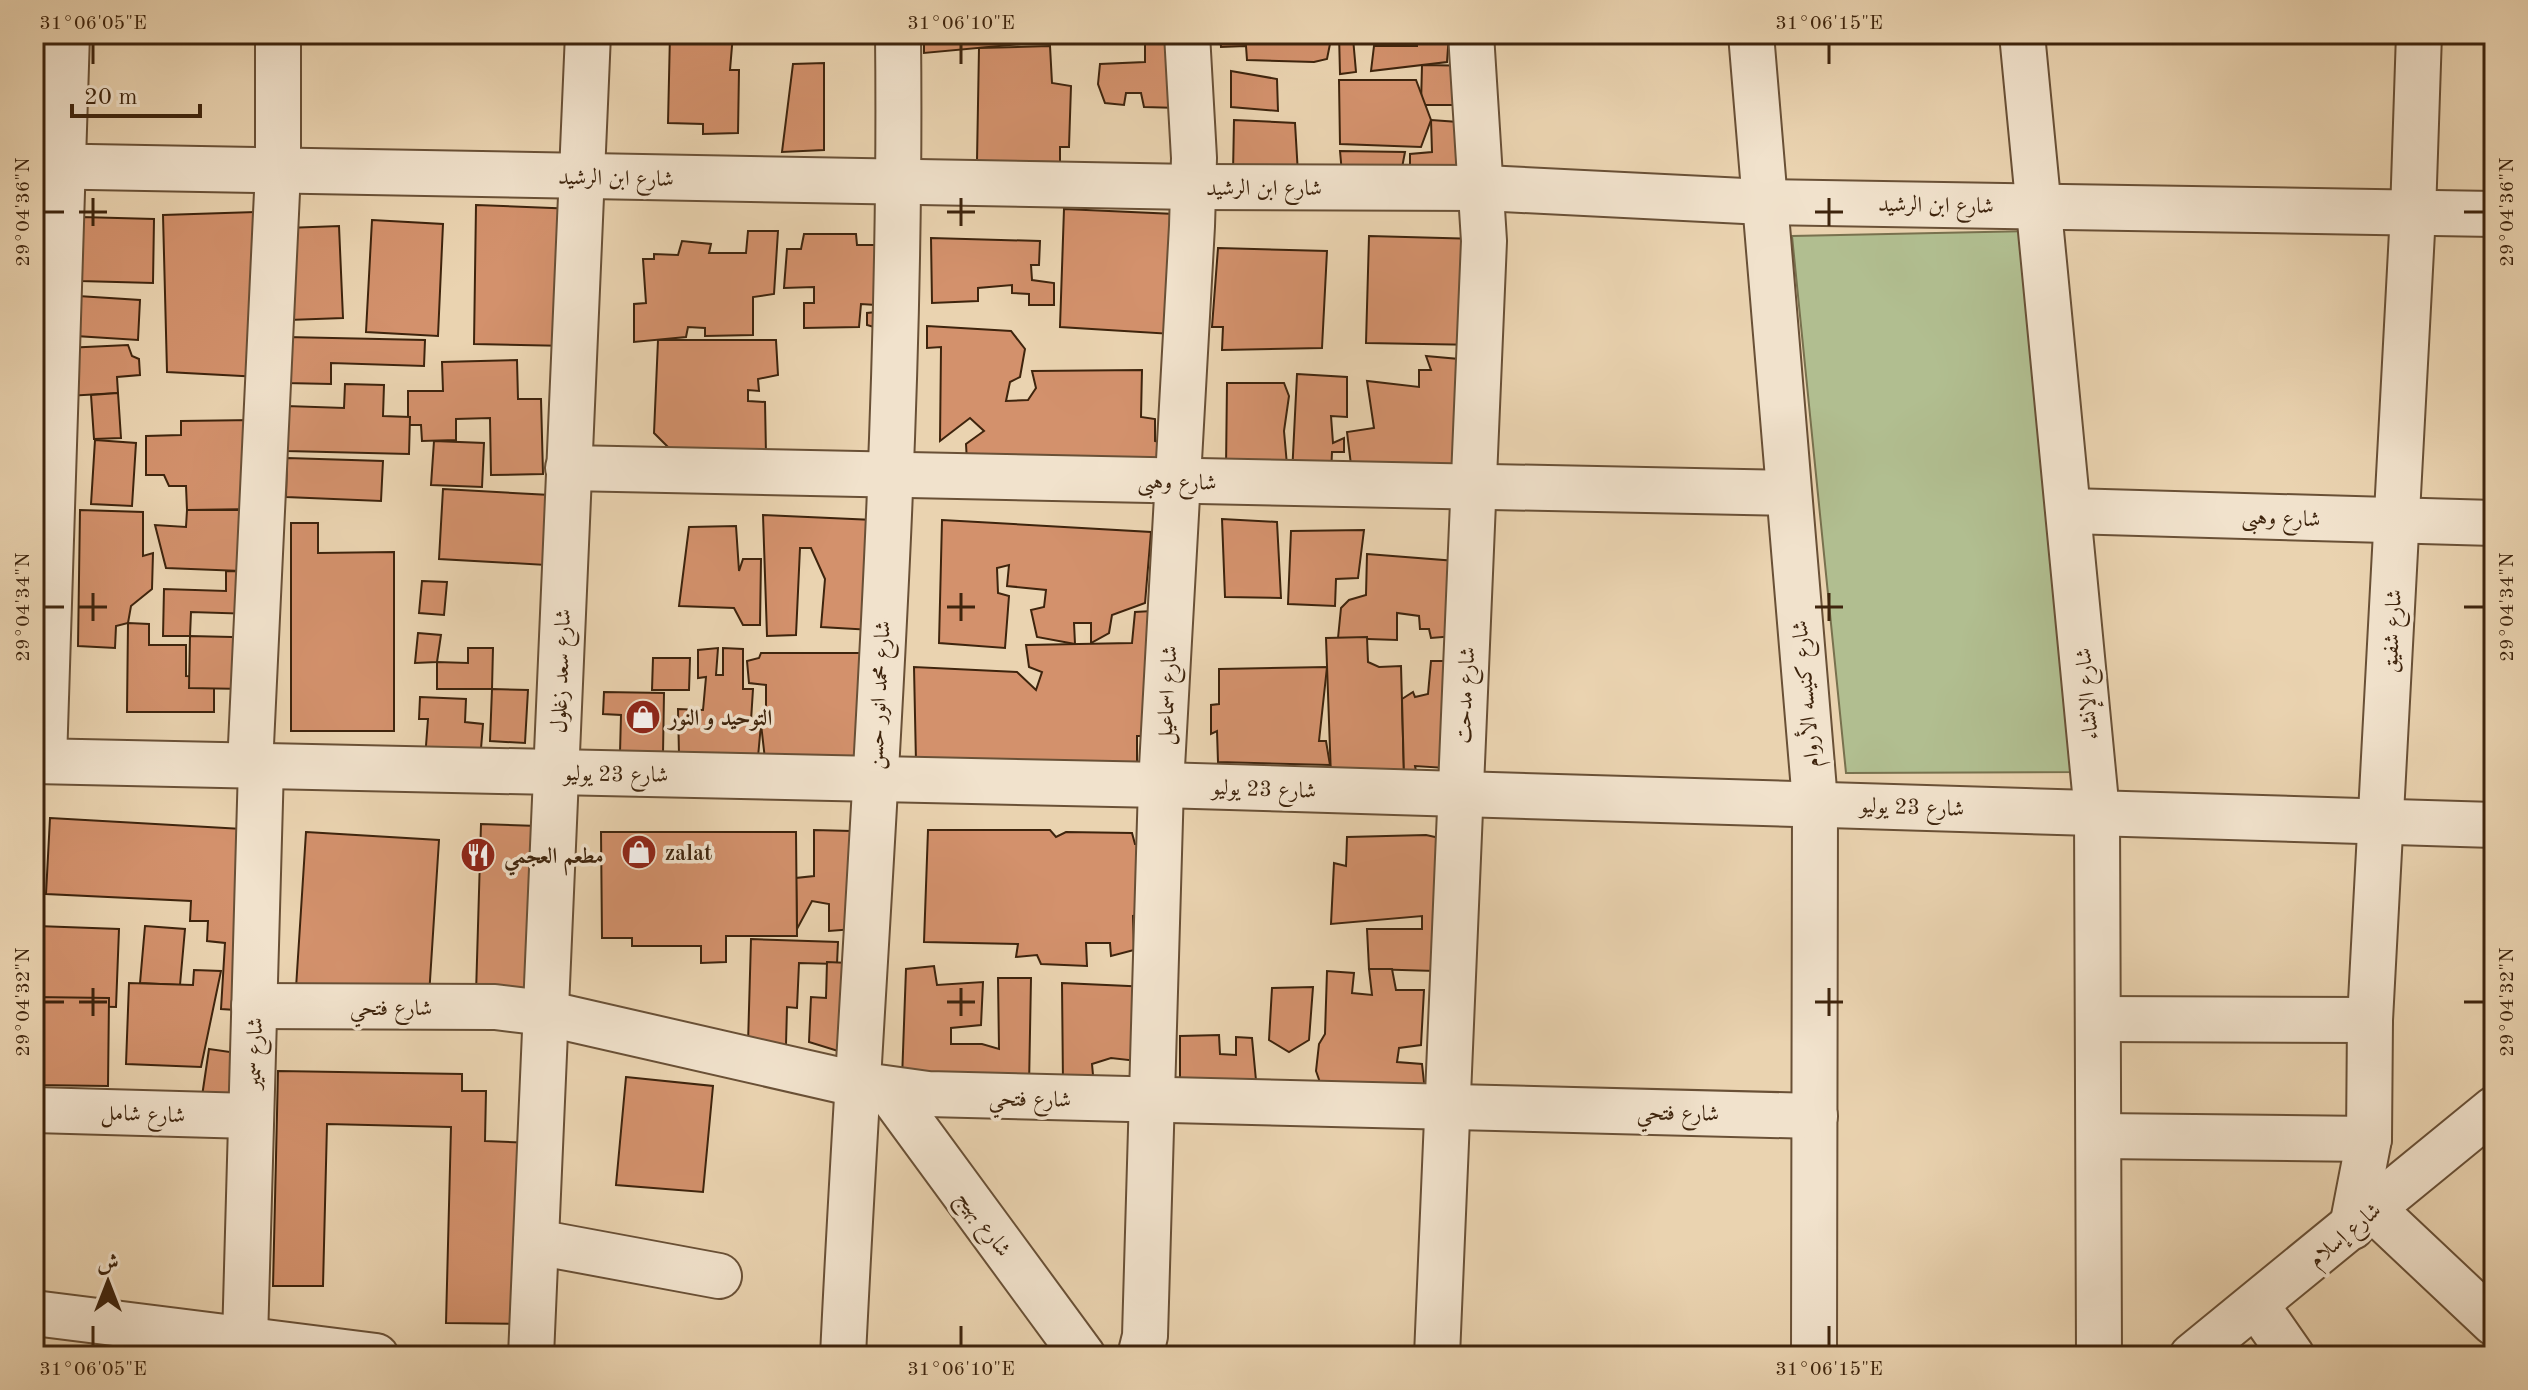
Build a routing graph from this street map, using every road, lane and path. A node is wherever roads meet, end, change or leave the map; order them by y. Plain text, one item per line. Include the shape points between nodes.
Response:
1 (67, 34) edge
2 (278, 34) edge
3 (588, 34) edge
4 (898, 34) edge
5 (1187, 34) edge
6 (1471, 34) edge
7 (1751, 34) edge
8 (2022, 34) edge
9 (2419, 34) edge
10 (49, 167) edge
11 (278, 171) junction
12 (581, 177) junction
13 (900, 182) junction
14 (1194, 187) junction
15 (1484, 188) junction
16 (1764, 202) junction
17 (2040, 206) junction
18 (2413, 213) junction
19 (2494, 214) edge
20 (568, 468) junction
21 (890, 475) junction
22 (1179, 481) junction
23 (1474, 487) junction
24 (1787, 493) junction
25 (2069, 511) junction
26 (2397, 521) junction
27 (2494, 523) edge
28 (39, 761) edge
29 (256, 766) junction
30 (557, 772) junction
31 (874, 779) junction
32 (1161, 785) junction
33 (1460, 793) junction
34 (1815, 802) junction
35 (2097, 813) junction
36 (2380, 821) junction
37 (2494, 825) edge
38 (254, 1006) junction
39 (545, 1013) junction
40 (2098, 1019) junction
41 (2370, 1020) junction
42 (872, 1087) junction
43 (1154, 1100) junction
44 (1447, 1107) junction
45 (2494, 1109) edge
46 (34, 1110) edge
47 (251, 1116) junction
48 (1815, 1116) junction
49 (2099, 1136) junction
50 (2369, 1139) junction
51 (2363, 1218) junction
52 (536, 1242) junction
53 (719, 1276) dead end
54 (2257, 1306) junction
55 (34, 1313) edge
56 (2494, 1323) edge
57 (245, 1340) junction
58 (376, 1356) edge
59 (531, 1356) edge
60 (843, 1356) edge
61 (1083, 1356) edge
62 (1140, 1356) edge
63 (1437, 1356) edge
64 (1814, 1356) edge
65 (2099, 1356) edge
66 (2192, 1356) edge
67 (2292, 1356) edge

1 - 10 street
2 - 11 street, شارع سمير
3 - 12 street, شارع سعد زغلول
4 - 13 street, شارع محمد انور حسن
5 - 14 street, شارع اسماعيل
6 - 15 street, شارع مدحت
7 - 16 street, شارع كنيسه الأروام
8 - 17 street, شارع الإنشاء
9 - 18 street, شارع شفيق
10 - 11 street, شارع ابن الرشيد
10 - 28 street
11 - 12 street, شارع ابن الرشيد
11 - 29 street, شارع سمير
12 - 13 street, شارع ابن الرشيد
12 - 20 street, شارع سعد زغلول
13 - 14 street, شارع ابن الرشيد
13 - 21 street, شارع محمد انور حسن
14 - 15 street, شارع ابن الرشيد
14 - 22 street, شارع اسماعيل
15 - 16 street, شارع ابن الرشيد
15 - 23 street, شارع مدحت
16 - 17 street, شارع ابن الرشيد
16 - 24 street, شارع كنيسه الأروام
17 - 18 street, شارع ابن الرشيد
17 - 25 street, شارع الإنشاء
18 - 19 street, شارع ابن الرشيد
18 - 26 street, شارع شفيق
20 - 21 street, شارع وهبى
20 - 30 street, شارع سعد زغلول
21 - 22 street, شارع وهبى
21 - 31 street, شارع محمد انور حسن
22 - 23 street, شارع وهبى
22 - 32 street, شارع اسماعيل
23 - 24 street, شارع وهبى
23 - 33 street, شارع مدحت
24 - 34 street, شارع كنيسه الأروام
25 - 26 street, شارع وهبى
25 - 35 street, شارع الإنشاء
26 - 27 street, شارع وهبى
26 - 36 street, شارع شفيق
28 - 29 street, شارع 23 يوليو
29 - 30 street, شارع 23 يوليو
29 - 38 street, شارع سمير
30 - 31 street, شارع 23 يوليو
30 - 39 street, شارع سعد زغلول
31 - 32 street, شارع 23 يوليو
31 - 42 street, شارع محمد انور حسن
32 - 33 street, شارع 23 يوليو
32 - 43 street, شارع اسماعيل
33 - 34 street, شارع 23 يوليو
33 - 44 street, شارع مدحت
34 - 35 street, شارع 23 يوليو
34 - 48 street, شارع كنيسه الأروام
35 - 36 street, شارع 23 يوليو
35 - 40 street, شارع الإنشاء
36 - 37 street, شارع 23 يوليو
36 - 41 street, شارع شفيق
38 - 39 street, شارع فتحي via 495,1007
38 - 47 street, شارع سمير
39 - 42 street, شارع فتحي
39 - 52 street, شارع سعد زغلول
40 - 41 street
40 - 49 street, شارع الإنشاء
41 - 50 street, شارع شفيق
42 - 43 street, شارع فتحي via 969,1096
42 - 60 street, شارع محمد انور حسن
42 - 61 street, شارع بهيج
43 - 44 street, شارع فتحي
43 - 62 street, شارع اسماعيل
44 - 48 street, شارع فتحي
44 - 63 street, شارع مدحت
45 - 51 street, شارع إسلام
46 - 47 street, شارع شامل
47 - 57 street, شارع سمير
48 - 64 street, شارع كنيسه الأروام
49 - 50 street
49 - 65 street, شارع الإنشاء
50 - 51 street, شارع شفيق
51 - 54 street, شارع إسلام
51 - 56 street
52 - 53 street
52 - 59 street, شارع سعد زغلول
54 - 66 street, شارع إسلام
54 - 67 street
55 - 57 street
57 - 58 street

